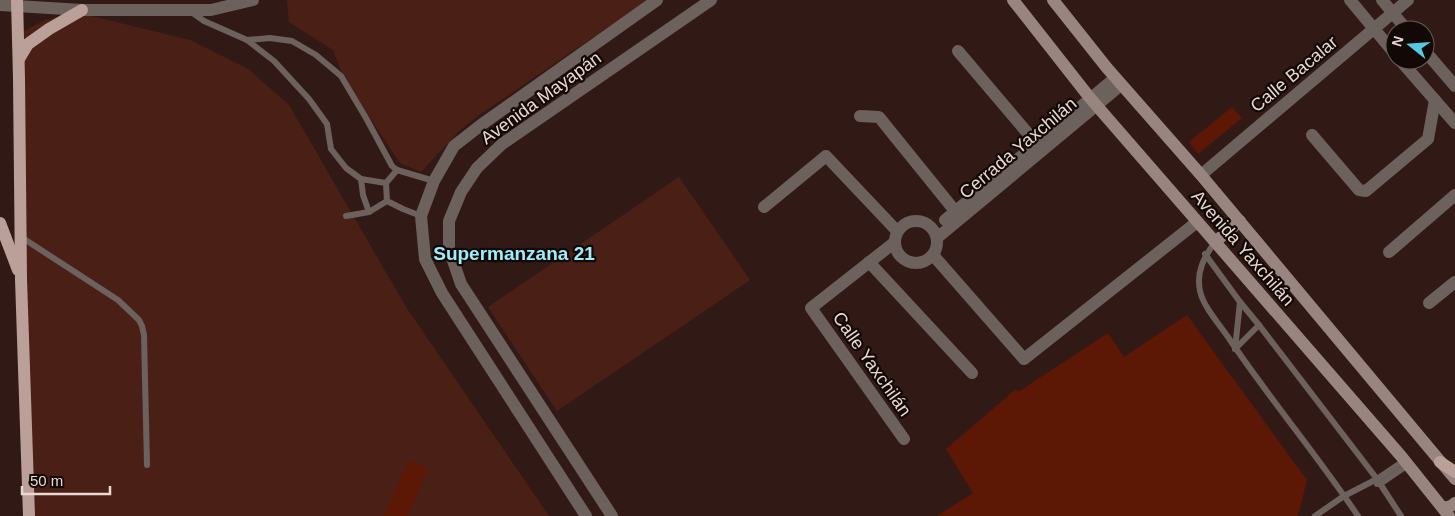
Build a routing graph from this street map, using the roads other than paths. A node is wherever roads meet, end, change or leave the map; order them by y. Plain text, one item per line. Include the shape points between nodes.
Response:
1 (253, 0) edge
2 (657, 0) edge
3 (1013, 0) edge
4 (1053, 0) edge
5 (1350, 0) edge
6 (1382, 0) edge
7 (1408, 0) edge
8 (704, 2) edge
9 (17, 3) edge
10 (0, 5) edge
11 (116, 5) edge
12 (82, 10) junction
13 (189, 10) junction
14 (1393, 13) junction
15 (1399, 20) edge
16 (1374, 30) junction
17 (247, 40) junction
18 (1385, 43) edge
19 (958, 51) dead end
20 (19, 59) junction
21 (1435, 63) edge
22 (1409, 70) edge
23 (1118, 81) junction
24 (1455, 86) edge
25 (1435, 100) junction
26 (1093, 102) junction
27 (860, 116) dead end
28 (1455, 122) edge
29 (1312, 135) dead end
30 (1036, 143) junction
31 (397, 170) junction
32 (1201, 175) junction
33 (362, 179) junction
34 (434, 181) junction
35 (386, 183) junction
36 (1455, 196) edge
37 (387, 201) junction
38 (764, 208) dead end
39 (955, 211) junction
40 (369, 212) junction
41 (346, 216) dead end
42 (421, 216) junction
43 (1240, 221) junction
44 (1197, 222) junction
45 (0, 223) edge
46 (935, 234) junction
47 (20, 237) junction
48 (896, 237) junction
49 (1214, 242) junction
50 (1389, 252) dead end
51 (933, 254) junction
52 (1205, 254) junction
53 (869, 262) junction
54 (21, 279) junction
55 (1455, 282) edge
56 (1240, 302) junction
57 (1429, 303) dead end
58 (1259, 325) junction
59 (1235, 349) junction
60 (972, 373) dead end
61 (904, 439) dead end
62 (1407, 462) junction
63 (1440, 462) junction
64 (147, 465) dead end
65 (1455, 472) edge
66 (1455, 479) edge
67 (1379, 482) junction
68 (1344, 496) junction
69 (1455, 503) edge
70 (1446, 512) edge
71 (1320, 515) edge
72 (29, 516) edge
73 (586, 516) edge
74 (612, 516) edge
75 (1358, 516) edge
76 (1400, 516) edge

1 - 13 street via 211,10
2 - 34 street, Avenida Mayapán via 454,146
3 - 26 main road, Avenida Yaxchilán
4 - 23 main road, Avenida Yaxchilán
5 - 16 street
6 - 14 street
7 - 14 street, Calle Bacalar
8 - 74 street, Avenida Mayapán via 502,144 477,168 461,192 449,221 449,249 461,284
9 - 10 street
9 - 12 street
9 - 20 main road
11 - 12 street
11 - 13 street
12 - 20 main road via 28,44
13 - 17 lane via 204,21
14 - 15 street
14 - 16 street, Calle Bacalar
16 - 18 street
16 - 32 street, Calle Bacalar
17 - 31 lane via 270,38 292,41 341,76
17 - 33 lane via 274,61 309,99 327,124 331,149 346,168
19 - 30 street
20 - 47 main road
21 - 24 street
22 - 25 street
23 - 26 street, Cerrada Yaxchilán
23 - 32 main road, Avenida Yaxchilán
25 - 28 street
25 - 29 street via 1428,139 1366,191 1359,190
26 - 30 street, Cerrada Yaxchilán
26 - 44 main road, Avenida Yaxchilán
26 - 46 street, Cerrada Yaxchilán
27 - 39 street via 879,117
30 - 39 street, Cerrada Yaxchilán
31 - 34 lane
31 - 35 lane
32 - 43 main road, Avenida Yaxchilán
33 - 35 lane
33 - 40 lane
34 - 42 street, Avenida Mayapán
35 - 37 lane
36 - 50 street
37 - 40 lane
37 - 42 lane
38 - 48 street via 826,156
39 - 46 street, Cerrada Yaxchilán
40 - 41 lane
42 - 73 street, Avenida Mayapán via 425,259 442,292
43 - 49 main road
43 - 63 main road, Avenida Yaxchilán
44 - 49 main road, Avenida Yaxchilán
44 - 51 street via 1024,358
45 - 54 main road
46 - 48 street via 928,224 911,221 903,225
46 - 51 street via 937,247
47 - 54 main road
47 - 64 lane via 118,300 139,320 144,335
48 - 51 street via 897,252 905,260 925,261
48 - 53 street
49 - 52 lane
49 - 62 main road, Avenida Yaxchilán
52 - 56 lane
52 - 59 lane via 1199,277 1200,292
53 - 60 street
53 - 61 street, Calle Yaxchilán via 811,308
54 - 72 main road
55 - 57 street
56 - 58 lane
56 - 59 lane
58 - 59 lane
58 - 67 lane
59 - 68 lane
62 - 67 lane
62 - 70 main road, Avenida Yaxchilán
63 - 65 main road
63 - 66 main road, Avenida Yaxchilán
67 - 68 lane
67 - 76 lane
68 - 71 lane
68 - 75 lane
69 - 70 main road

